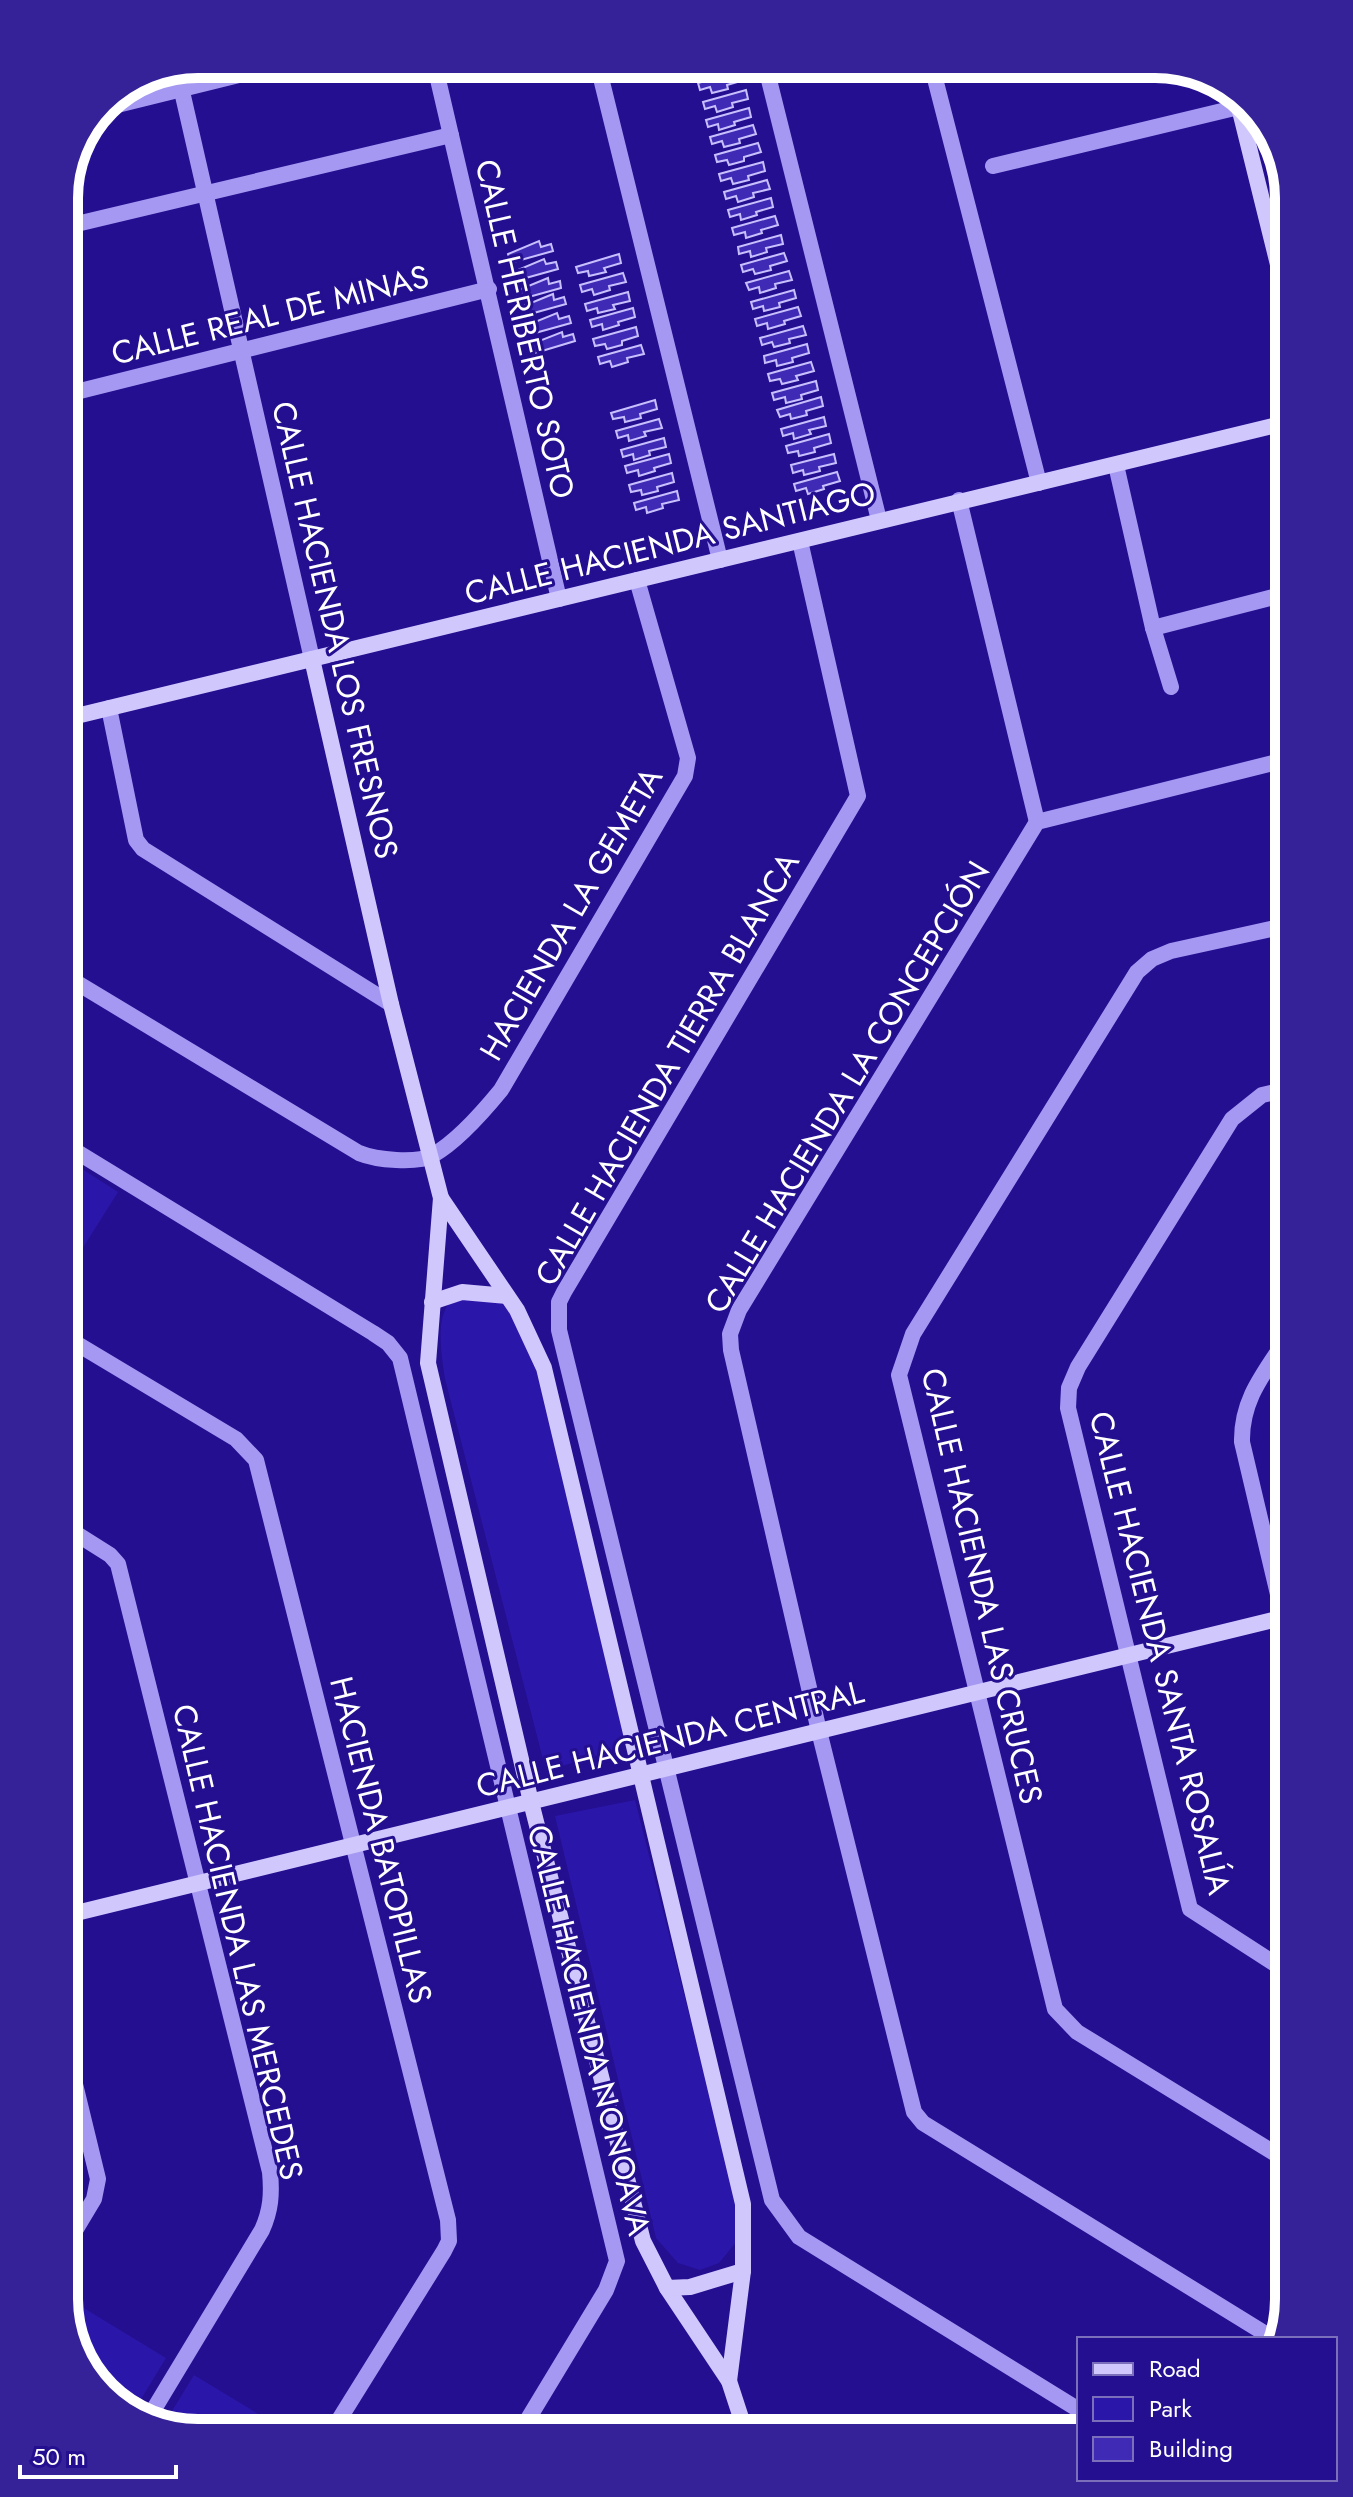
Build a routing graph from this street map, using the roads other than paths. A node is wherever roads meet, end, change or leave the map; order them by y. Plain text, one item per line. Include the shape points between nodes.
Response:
1 (205, 78) edge
2 (438, 78) edge
3 (601, 78) edge
4 (768, 78) edge
5 (935, 78) edge
6 (180, 81) edge
7 (133, 98) edge
8 (1229, 104) edge
9 (1244, 118) edge
10 (451, 135) junction
11 (993, 166) dead end
12 (206, 195) junction
13 (78, 224) edge
14 (1275, 250) edge
15 (489, 289) junction
16 (244, 352) junction
17 (78, 392) edge
18 (1275, 425) edge
19 (1116, 465) junction
20 (1039, 483) junction
21 (959, 500) junction
22 (879, 520) junction
23 (800, 541) junction
24 (720, 560) junction
25 (637, 580) junction
26 (1275, 597) edge
27 (559, 599) junction
28 (1153, 628) junction
29 (312, 659) junction
30 (1171, 687) dead end
31 (109, 708) junction
32 (78, 713) edge
33 (1275, 762) edge
34 (1037, 822) junction
35 (1275, 928) edge
36 (78, 983) edge
37 (391, 1004) junction
38 (1275, 1092) edge
39 (78, 1153) edge
40 (431, 1156) junction
41 (441, 1198) junction
42 (507, 1296) junction
43 (432, 1302) junction
44 (78, 1344) edge
45 (1275, 1357) edge
46 (78, 1535) edge
47 (1275, 1573) edge
48 (1275, 1620) edge
49 (1129, 1655) junction
50 (975, 1693) junction
51 (819, 1731) junction
52 (665, 1769) junction
53 (639, 1775) junction
54 (531, 1802) junction
55 (507, 1808) junction
56 (353, 1848) junction
57 (197, 1884) junction
58 (78, 1913) edge
59 (1275, 1964) edge
60 (78, 2097) edge
61 (1275, 2153) edge
62 (78, 2226) edge
63 (743, 2271) junction
64 (667, 2288) junction
65 (1269, 2336) edge
66 (729, 2381) junction
67 (1077, 2409) edge
68 (153, 2410) edge
69 (339, 2419) edge
70 (528, 2419) edge
71 (741, 2419) edge

1 - 6 street
2 - 10 street, CALLE HERIBERTO SOTO
3 - 24 street
4 - 22 street
5 - 20 street
6 - 7 street
6 - 12 street, CALLE HACIENDA LOS FRESNOS
8 - 11 street
9 - 14 street
10 - 12 street
10 - 15 street, CALLE HERIBERTO SOTO
12 - 13 street
12 - 16 street, CALLE HACIENDA LOS FRESNOS
15 - 16 street, CALLE REAL DE MINAS
15 - 27 street, CALLE HERIBERTO SOTO
16 - 17 street, CALLE REAL DE MINAS
16 - 29 street, CALLE HACIENDA LOS FRESNOS
18 - 19 street, CALLE HACIENDA SANTIAGO
19 - 20 street, CALLE HACIENDA SANTIAGO
19 - 28 street
20 - 21 street, CALLE HACIENDA SANTIAGO
21 - 22 street, CALLE HACIENDA SANTIAGO
21 - 34 street
22 - 23 street, CALLE HACIENDA SANTIAGO
23 - 24 street, CALLE HACIENDA SANTIAGO
23 - 52 street, CALLE HACIENDA TIERRA BLANCA via 858,796 559,1302 559,1330
24 - 25 street, CALLE HACIENDA SANTIAGO
25 - 27 street, CALLE HACIENDA SANTIAGO
25 - 40 street, HACIENDA LA GEMETA via 688,758 685,776 501,1090
26 - 28 street
27 - 29 street, CALLE HACIENDA SANTIAGO
28 - 30 street
29 - 31 street, CALLE HACIENDA SANTIAGO
29 - 37 street, CALLE HACIENDA LOS FRESNOS
31 - 32 street, CALLE HACIENDA SANTIAGO
31 - 37 street via 136,840 143,849
33 - 34 street
34 - 51 street, CALLE HACIENDA LA CONCEPCIÓN via 739,1310 730,1334
35 - 50 street, CALLE HACIENDA LAS CRUCES via 1171,951 1137,972 902,1358 899,1375
36 - 40 street via 359,1153 387,1160
37 - 40 street, CALLE HACIENDA LOS FRESNOS
38 - 49 street, CALLE HACIENDA SANTA ROSALÍA via 1262,1095 1232,1119 1069,1388 1068,1408
39 - 55 street, CALLE HACIENDA NONOAVA via 400,1358
40 - 41 street, CALLE HACIENDA LOS FRESNOS
41 - 42 street, CALLE HACIENDA LOS FRESNOS
41 - 43 street, CALLE HACIENDA LOS FRESNOS
42 - 43 street via 462,1292
42 - 53 street, CALLE HACIENDA LOS FRESNOS via 544,1368
43 - 54 street, CALLE HACIENDA LOS FRESNOS via 428,1363
44 - 56 street, HACIENDA BATOPILLAS via 236,1439 256,1460
45 - 47 street via 1246,1404 1242,1422 1242,1442
46 - 57 street, CALLE HACIENDA LAS MERCEDES via 118,1564
48 - 49 street, CALLE HACIENDA CENTRAL
49 - 50 street, CALLE HACIENDA CENTRAL
49 - 59 street, CALLE HACIENDA SANTA ROSALÍA via 1190,1909
50 - 51 street, CALLE HACIENDA CENTRAL
50 - 61 street, CALLE HACIENDA LAS CRUCES via 1059,2015 1077,2032
51 - 52 street, CALLE HACIENDA CENTRAL
51 - 65 street, CALLE HACIENDA LA CONCEPCIÓN via 914,2112 923,2123
52 - 53 street, CALLE HACIENDA CENTRAL
52 - 67 street, CALLE HACIENDA TIERRA BLANCA via 772,2200 781,2217 799,2237
53 - 54 street, CALLE HACIENDA CENTRAL
53 - 63 street, CALLE HACIENDA LOS FRESNOS via 743,2204
54 - 55 street, CALLE HACIENDA CENTRAL
54 - 64 street, CALLE HACIENDA LOS FRESNOS via 643,2241
55 - 56 street, CALLE HACIENDA CENTRAL
55 - 70 street, CALLE HACIENDA NONOAVA via 617,2261 606,2290
56 - 57 street, CALLE HACIENDA CENTRAL
56 - 69 street, HACIENDA BATOPILLAS via 450,2232 444,2251
57 - 58 street, CALLE HACIENDA CENTRAL
57 - 68 street, CALLE HACIENDA LAS MERCEDES via 272,2194 262,2230
60 - 62 street via 98,2179 94,2199
63 - 64 street via 690,2287
63 - 66 street, CALLE HACIENDA LOS FRESNOS
64 - 66 street, CALLE HACIENDA LOS FRESNOS
66 - 71 street, CALLE HACIENDA LOS FRESNOS

